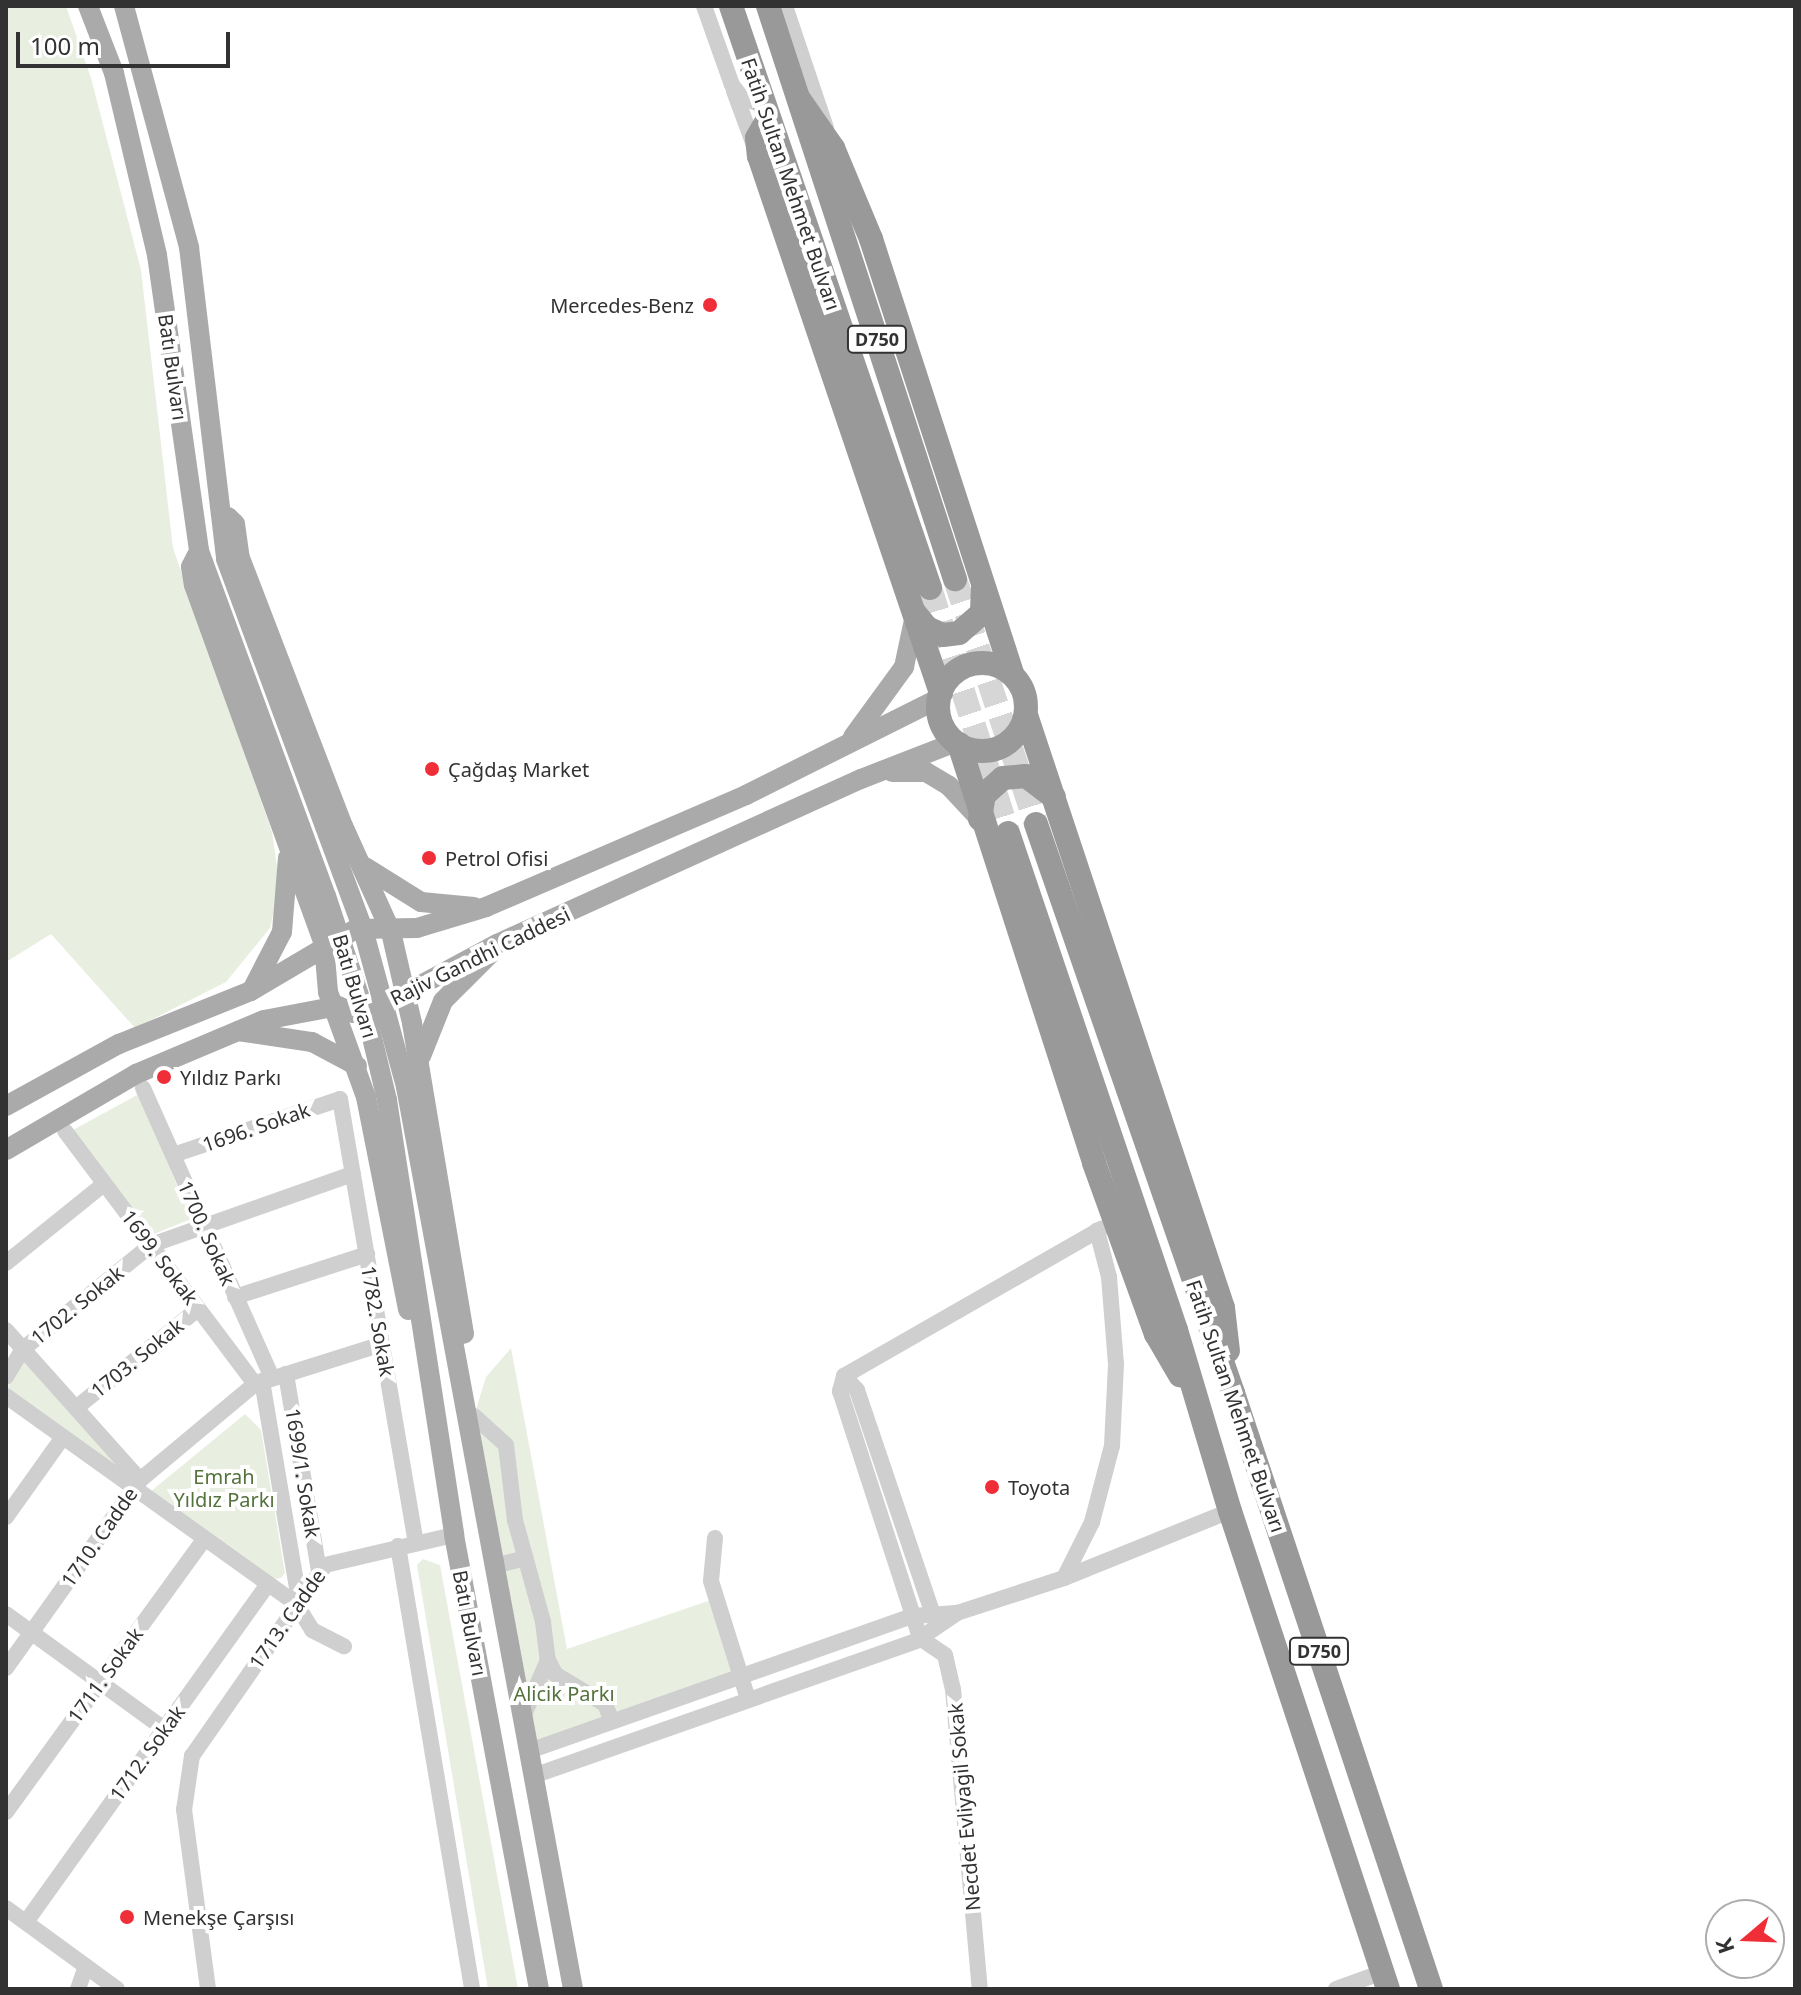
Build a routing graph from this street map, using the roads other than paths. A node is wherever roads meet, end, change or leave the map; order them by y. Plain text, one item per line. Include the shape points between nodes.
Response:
1 (88, 6) edge
2 (124, 6) edge
3 (704, 6) edge
4 (731, 6) edge
5 (768, 6) edge
6 (785, 6) edge
7 (732, 85) junction
8 (799, 99) junction
9 (765, 112) junction
10 (833, 148) junction
11 (765, 176) junction
12 (219, 509) junction
13 (201, 559) junction
14 (981, 574) junction
15 (955, 579) tunnel mouth
16 (930, 588) tunnel mouth
17 (910, 610) junction
18 (1012, 674) junction
19 (940, 696) junction
20 (1026, 715) junction
21 (848, 743) junction
22 (957, 743) junction
23 (861, 779) junction
24 (1054, 797) junction
25 (980, 819) junction
26 (1036, 824) tunnel mouth
27 (1008, 833) tunnel mouth
28 (288, 846) junction
29 (361, 864) junction
30 (486, 907) junction
31 (391, 932) junction
32 (497, 944) junction
33 (324, 945) junction
34 (406, 989) junction
35 (251, 991) junction
36 (338, 1006) junction
37 (238, 1031) junction
38 (419, 1064) junction
39 (357, 1066) junction
40 (143, 1088) dead end
41 (340, 1099) joint
42 (6, 1106) edge
43 (65, 1131) dead end
44 (6, 1150) edge
45 (173, 1155) junction
46 (353, 1174) junction
47 (104, 1184) junction
48 (203, 1224) junction
49 (1106, 1225) junction
50 (151, 1245) junction
51 (367, 1254) junction
52 (6, 1263) edge
53 (235, 1297) junction
54 (198, 1309) junction
55 (6, 1330) edge
56 (382, 1344) junction
57 (23, 1349) junction
58 (844, 1376) junction
59 (6, 1377) edge
60 (269, 1379) junction
61 (1233, 1393) junction
62 (6, 1396) edge
63 (1198, 1407) junction
64 (76, 1408) junction
65 (436, 1412) junction
66 (474, 1416) junction
67 (63, 1437) junction
68 (473, 1450) junction
69 (136, 1484) junction
70 (1230, 1511) junction
71 (6, 1517) edge
72 (454, 1535) junction
73 (715, 1538) dead end
74 (204, 1539) junction
75 (416, 1543) junction
76 (398, 1546) junction
77 (525, 1558) junction
78 (494, 1566) junction
79 (319, 1571) junction
80 (1064, 1578) junction
81 (268, 1584) junction
82 (298, 1602) junction
83 (6, 1614) edge
84 (913, 1616) junction
85 (935, 1621) junction
86 (31, 1632) junction
87 (920, 1638) junction
88 (344, 1646) dead end
89 (945, 1655) junction
90 (548, 1660) junction
91 (6, 1668) edge
92 (741, 1677) junction
93 (100, 1682) junction
94 (748, 1699) junction
95 (522, 1717) junction
96 (612, 1721) junction
97 (164, 1729) junction
98 (529, 1751) junction
99 (533, 1776) junction
100 (6, 1812) edge
101 (6, 1908) edge
102 (26, 1922) junction
103 (86, 1966) junction
104 (1383, 1983) edge
105 (78, 1989) edge
106 (117, 1989) edge
107 (208, 1989) edge
108 (472, 1989) edge
109 (539, 1989) edge
110 (573, 1989) edge
111 (980, 1989) edge
112 (1336, 1989) edge
113 (1431, 1989) edge

1 - 13 main road, Batı Bulvarı via 114,73 157,255
2 - 12 main road, Batı Bulvarı via 189,247
3 - 7 street
4 - 9 highway, Fatih Sultan Mehmet Bulvarı / D750
5 - 8 highway, Fatih Sultan Mehmet Bulvarı / D750
6 - 10 street
7 - 9 street
7 - 11 street
8 - 10 highway
8 - 15 highway, Fatih Sultan Mehmet Bulvarı / D750
9 - 11 highway via 757,138
9 - 16 highway, Fatih Sultan Mehmet Bulvarı / D750
10 - 14 highway via 871,239
11 - 17 highway
12 - 29 main road via 235,524 240,558
12 - 68 main road, Batı Bulvarı via 226,559 335,849 389,1011
13 - 28 main road, Batı Bulvarı via 191,567 194,585
13 - 65 main road, Batı Bulvarı via 369,1025
14 - 17 highway via 982,613 959,633 943,635 927,628
14 - 18 highway
17 - 19 highway
17 - 21 main road via 904,667
18 - 19 highway via 993,664 965,666
18 - 20 highway via 1023,690
19 - 21 main road, Rajiv Gandhi Caddesi
19 - 22 highway via 943,729
20 - 22 highway via 1004,746 979,751
20 - 24 highway
21 - 30 main road, Rajiv Gandhi Caddesi via 746,795
22 - 23 main road, Rajiv Gandhi Caddesi
22 - 25 highway
23 - 25 main road via 902,770 926,772 949,786
23 - 32 main road, Rajiv Gandhi Caddesi
24 - 25 highway via 1026,776 1003,778 984,795
24 - 61 highway via 1223,1308
25 - 49 highway
26 - 61 highway, Fatih Sultan Mehmet Bulvarı / D750
27 - 63 highway, Fatih Sultan Mehmet Bulvarı / D750
28 - 33 main road, Batı Bulvarı
28 - 35 main road via 282,932
29 - 30 main road via 421,902
29 - 31 main road
30 - 31 main road, Rajiv Gandhi Caddesi
31 - 33 main road, Rajiv Gandhi Caddesi via 370,927
31 - 34 main road
32 - 34 main road, Rajiv Gandhi Caddesi
32 - 38 main road via 443,1001
33 - 35 main road, Rajiv Gandhi Caddesi
33 - 36 main road, Batı Bulvarı via 323,971
34 - 36 main road, Rajiv Gandhi Caddesi via 378,1008 354,1013
34 - 38 main road
35 - 42 main road, Rajiv Gandhi Caddesi via 119,1044
36 - 37 main road, Rajiv Gandhi Caddesi via 264,1020
36 - 39 main road, Batı Bulvarı
37 - 39 main road via 312,1042
37 - 44 main road, Rajiv Gandhi Caddesi via 91,1097
38 - 66 main road via 459,1284
39 - 65 main road, Batı Bulvarı via 377,1145 421,1389
40 - 45 street, 1700. Sokak
41 - 45 street, 1696. Sokak
41 - 46 street, 1782. Sokak
43 - 47 street, 1699. Sokak
45 - 48 street, 1700. Sokak
46 - 48 street, 1702. Sokak
46 - 51 street, 1782. Sokak
47 - 50 street, 1699. Sokak
47 - 52 street
48 - 50 street, 1702. Sokak
48 - 53 street, 1700. Sokak
49 - 58 street
49 - 63 highway via 1156,1334
49 - 80 street via 1116,1364 1112,1446 1092,1522
50 - 54 street, 1699. Sokak
50 - 57 street, 1702. Sokak
51 - 53 street
51 - 56 street, 1782. Sokak
53 - 60 street, 1700. Sokak
54 - 60 street, 1699. Sokak
54 - 64 street, 1703. Sokak
55 - 57 street
56 - 60 street, 1710. Cadde
56 - 75 street, 1782. Sokak
57 - 59 street, 1702. Sokak
57 - 64 street
58 - 84 street via 840,1391
58 - 85 street, Necdet Evliyagil Sokak via 857,1390
60 - 69 street, 1710. Cadde
60 - 79 street, 1699/1. Sokak
60 - 82 street, 1699/1. Sokak
61 - 113 highway, Fatih Sultan Mehmet Bulvarı / D750
62 - 67 street
63 - 70 highway, Fatih Sultan Mehmet Bulvarı / D750
64 - 69 street
65 - 72 main road, Batı Bulvarı
66 - 68 main road
66 - 77 street via 506,1445
67 - 69 street
67 - 71 street
68 - 78 main road, Batı Bulvarı
69 - 74 street
69 - 86 street, 1710. Cadde
70 - 80 street
70 - 104 highway, Fatih Sultan Mehmet Bulvarı / D750
72 - 75 street, 1713. Cadde
72 - 109 main road, Batı Bulvarı
73 - 92 street via 711,1581
74 - 81 street
74 - 93 street, 1711. Sokak
75 - 76 street, 1713. Cadde
76 - 79 street, 1713. Cadde via 341,1557
76 - 108 street
77 - 78 street
77 - 90 street
78 - 95 main road, Batı Bulvarı
79 - 82 street, 1713. Cadde
80 - 85 street
81 - 82 street
81 - 97 street, 1712. Sokak
82 - 88 street via 312,1630
82 - 107 street, 1713. Cadde via 196,1749 184,1788
83 - 86 street
84 - 85 street
84 - 87 street
84 - 92 street
85 - 87 street
85 - 89 street, Necdet Evliyagil Sokak
86 - 91 street, 1710. Cadde
86 - 93 street
87 - 89 street
87 - 94 street
89 - 111 street, Necdet Evliyagil Sokak via 953,1689
90 - 95 street
90 - 96 street via 555,1674 605,1704
92 - 94 street
92 - 96 street
93 - 97 street
93 - 100 street, 1711. Sokak
94 - 99 street
95 - 98 main road, Batı Bulvarı
96 - 98 street
97 - 102 street, 1712. Sokak
98 - 99 main road, Batı Bulvarı
99 - 110 main road, Batı Bulvarı
101 - 102 street
102 - 103 street
103 - 105 street
103 - 106 street
104 - 112 street

